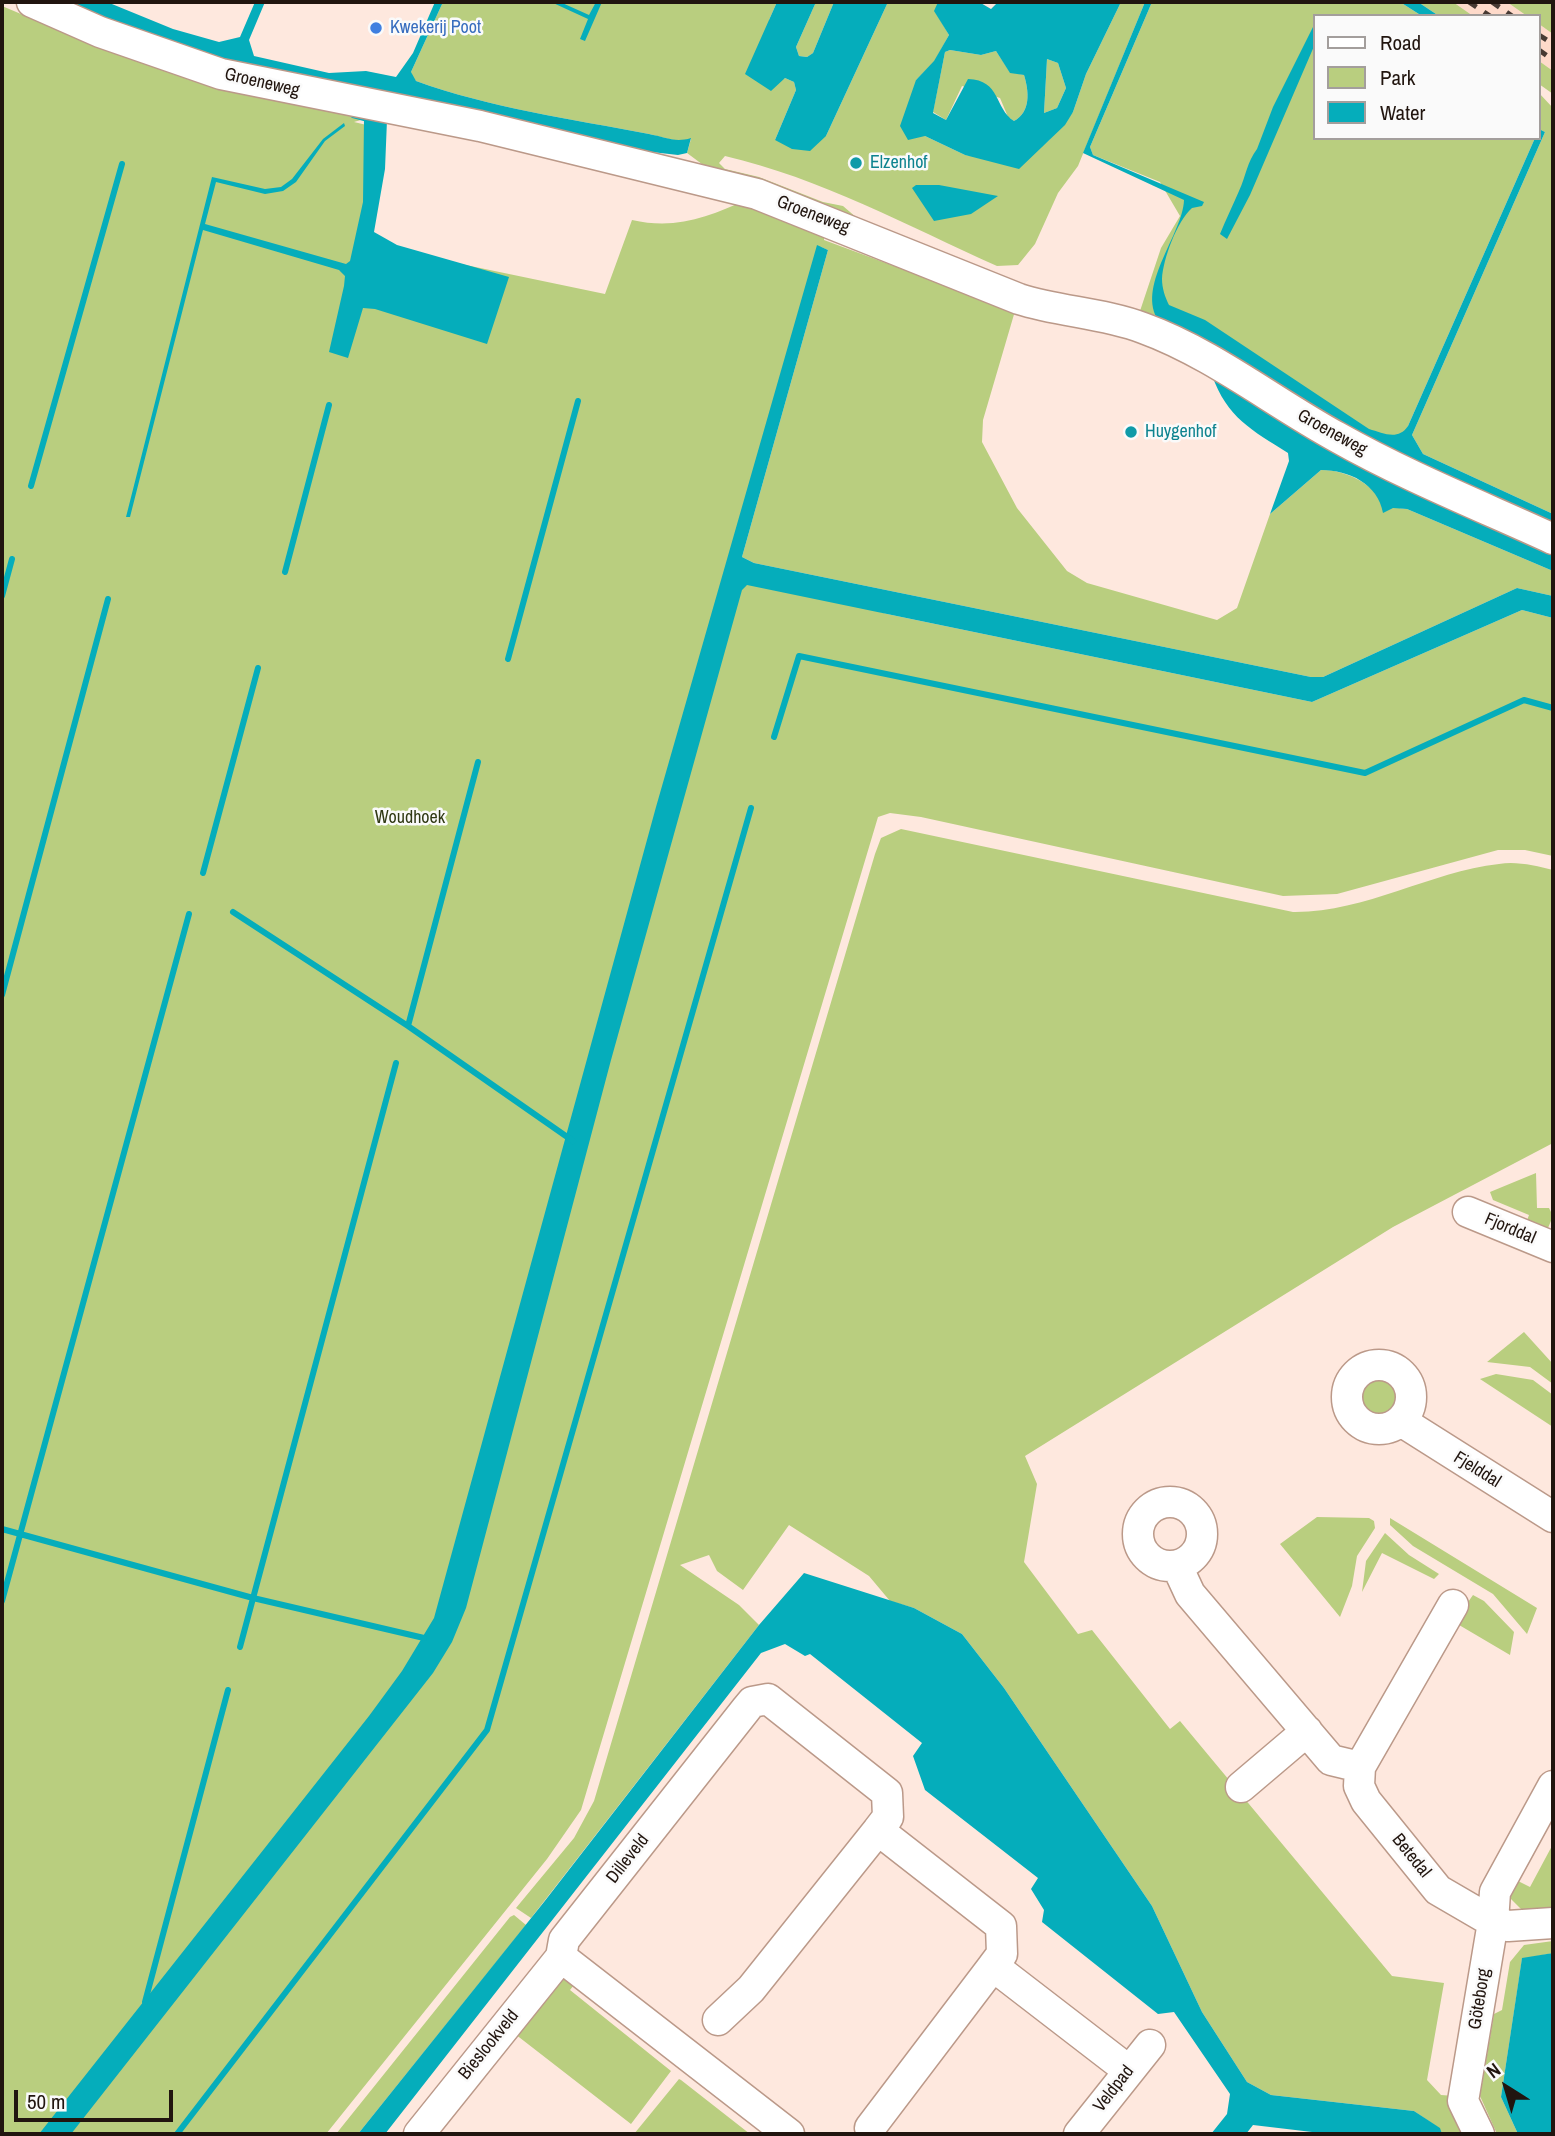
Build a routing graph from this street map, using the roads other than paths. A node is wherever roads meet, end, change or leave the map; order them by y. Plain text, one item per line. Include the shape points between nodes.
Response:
1 (32, 2) edge
2 (1553, 539) edge
3 (1468, 1212) dead end
4 (1553, 1247) edge
5 (1401, 1421) dead end
6 (1553, 1517) edge
7 (1177, 1566) dead end
8 (1453, 1605) dead end
9 (1307, 1731) junction
10 (1360, 1768) junction
11 (1553, 1786) edge
12 (1241, 1787) dead end
13 (877, 1830) junction
14 (1493, 1922) junction
15 (1553, 1923) edge
16 (561, 1956) junction
17 (993, 1966) junction
18 (718, 2020) dead end
19 (1150, 2045) dead end
20 (1128, 2070) junction
21 (870, 2128) dead end
22 (419, 2134) edge
23 (789, 2134) edge
24 (1079, 2134) edge
25 (1479, 2134) edge

1 - 2 street, Groeneweg via 100,32 222,74 480,126 757,194 1019,299 1143,328 1179,344 1355,447
3 - 4 street, Fjorddal
5 - 6 street, Fjelddal
7 - 9 street via 1190,1594
8 - 10 street
9 - 10 street via 1331,1760
9 - 12 street
10 - 14 street, Betedal via 1359,1786 1366,1801 1438,1890
11 - 14 street, Göteborg via 1495,1892
13 - 16 street, Dilleveld via 888,1817 887,1793 768,1699 752,1702 564,1940
13 - 17 street via 1001,1926 1002,1954
13 - 18 street, Dilleveld via 751,1989
14 - 15 street via 1507,1926
14 - 25 street, Göteborg via 1463,2101
16 - 22 street, Bieslookveld
16 - 23 street
17 - 20 street
17 - 21 street
19 - 20 street, Veldpad
20 - 24 street, Veldpad

